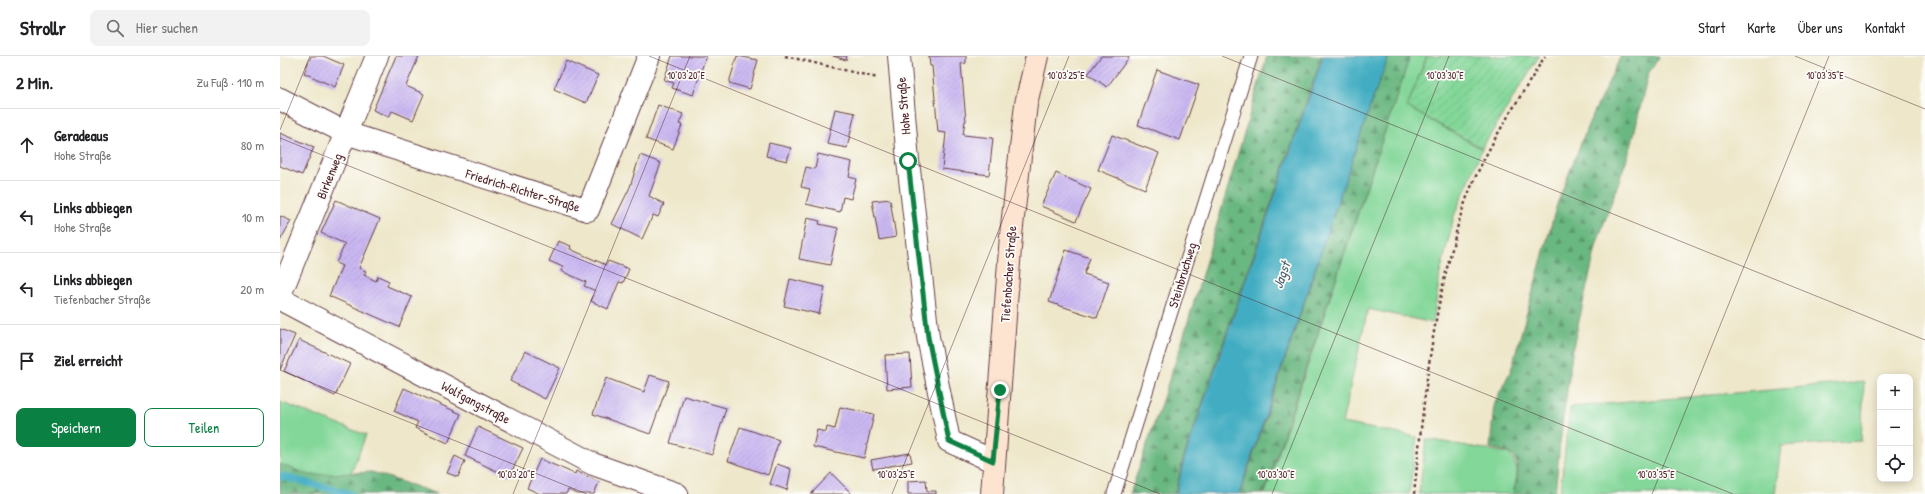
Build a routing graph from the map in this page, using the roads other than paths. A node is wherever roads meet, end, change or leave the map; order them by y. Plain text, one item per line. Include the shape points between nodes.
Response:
1 (376, 56) edge
2 (649, 56) edge
3 (899, 56) edge
4 (1037, 56) edge
5 (1251, 56) edge
6 (280, 99) edge
7 (346, 133) junction
8 (280, 295) edge
9 (280, 299) edge
10 (993, 461) junction
11 (677, 494) edge
12 (992, 494) edge
13 (1114, 494) edge

1 - 7 street, Birkenweg
2 - 7 street, Friedrich-Richter-Straße via 588,210
3 - 10 street, Hohe Straße via 928,337 949,441
4 - 10 main road, Tiefenbacher Straße via 1026,104 1011,235
5 - 13 lane, Steinbruchweg
6 - 7 street
7 - 8 street, Birkenweg
9 - 11 street, Wolfgangstraße via 593,464
10 - 12 main road, Tiefenbacher Straße

